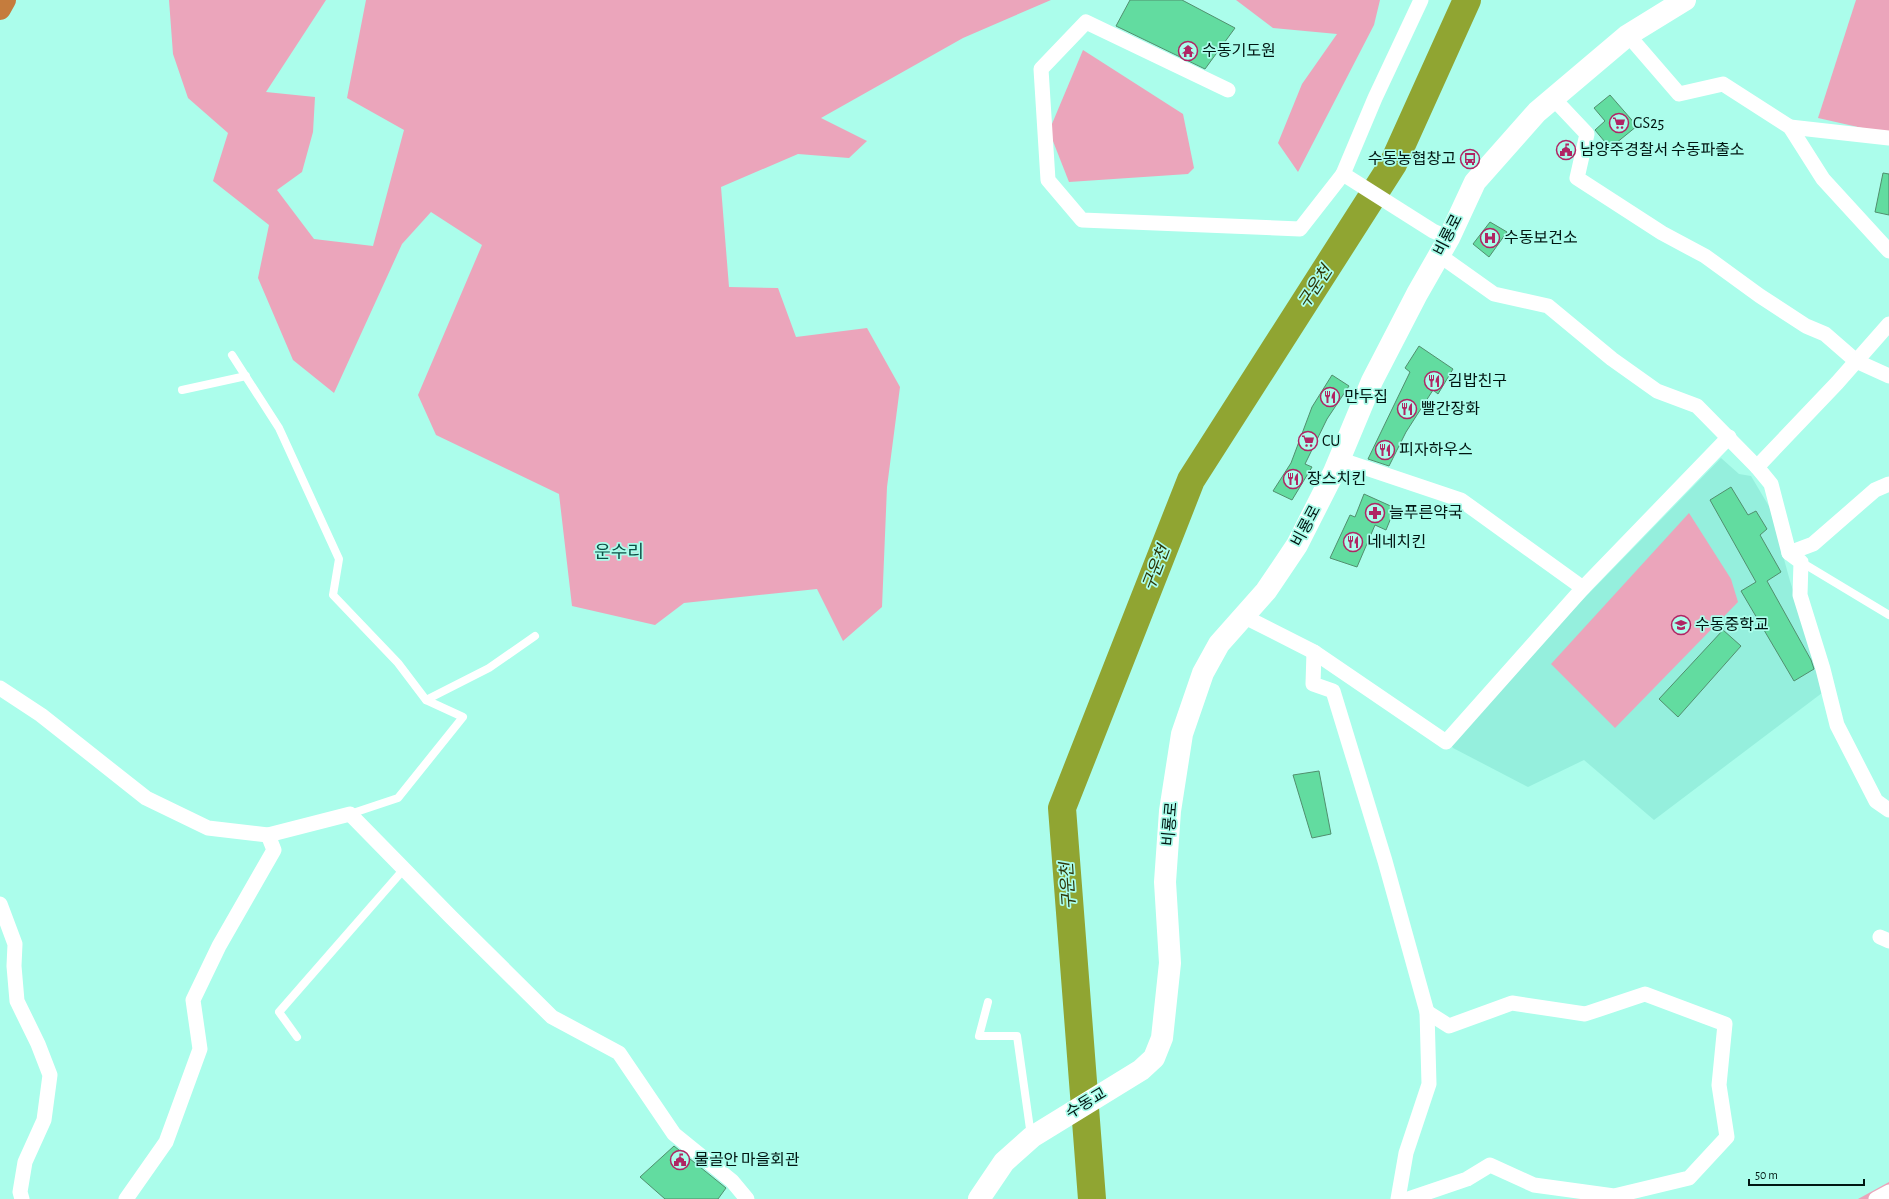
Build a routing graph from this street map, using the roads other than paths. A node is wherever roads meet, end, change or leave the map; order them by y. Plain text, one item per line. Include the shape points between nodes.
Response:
1 (5, 0) edge
2 (1421, 0) edge
3 (1684, 0) edge
4 (0, 9) edge
5 (1628, 35) junction
6 (1228, 90) dead end
7 (1553, 98) junction
8 (1790, 127) junction
9 (1889, 138) edge
10 (1346, 176) junction
11 (1440, 241) junction
12 (1889, 251) edge
13 (1889, 324) edge
14 (232, 355) dead end
15 (1856, 361) junction
16 (246, 376) junction
17 (1889, 376) edge
18 (182, 390) dead end
19 (1729, 437) junction
20 (1339, 459) junction
21 (1757, 467) junction
22 (1889, 484) edge
23 (1795, 558) junction
24 (1583, 588) junction
25 (1889, 615) edge
26 (1243, 616) junction
27 (536, 636) dead end
28 (1314, 652) junction
29 (0, 688) edge
30 (426, 700) junction
31 (1889, 810) edge
32 (350, 814) junction
33 (268, 835) junction
34 (404, 869) junction
35 (0, 904) edge
36 (988, 1002) dead end
37 (1427, 1012) junction
38 (297, 1037) dead end
39 (1141, 1070) joint
40 (1032, 1137) junction
41 (1889, 1192) edge
42 (22, 1199) edge
43 (126, 1199) edge
44 (747, 1199) edge
45 (979, 1199) edge
46 (1398, 1199) edge
47 (1408, 1199) edge
48 (1876, 1199) edge

1 - 4 highway
2 - 10 street via 1374,98
3 - 5 main road, 비룡로
5 - 7 main road, 비룡로
5 - 8 street via 1679,94 1722,84
6 - 10 street via 1086,22 1041,69 1048,180 1082,220 1300,229
7 - 11 main road, 비룡로 via 1537,112 1475,182
7 - 15 street via 1587,134 1577,178 1662,233 1705,256 1766,301 1806,326 1825,334
8 - 9 street
8 - 12 street via 1823,179
10 - 11 street
11 - 19 street via 1494,294 1548,306 1612,359 1657,391 1697,406
11 - 20 main road, 비룡로 via 1372,381
13 - 15 street
14 - 16 lane
15 - 17 street
15 - 21 street
16 - 18 lane
16 - 30 lane via 279,428 339,559 333,594 398,663
19 - 21 street
19 - 24 street
20 - 24 street via 1461,500
20 - 26 main road, 비룡로 via 1297,545 1266,591
21 - 23 street via 1771,484
22 - 23 street via 1875,490
23 - 25 lane
23 - 31 street via 1800,595 1837,725 1876,801
24 - 28 street via 1446,742
26 - 28 street
26 - 39 main road, 비룡로 via 1220,644 1203,673 1182,734 1170,812 1165,882 1170,963 1162,1038 1154,1058
27 - 30 lane via 489,668
28 - 37 street via 1313,684 1333,691 1385,861
29 - 33 street via 41,715 146,798 208,828
30 - 32 lane via 463,717 398,798
32 - 33 street
32 - 34 street
33 - 43 street via 274,850 219,946 193,1000 200,1049 166,1142
34 - 38 lane via 279,1012
34 - 44 street via 552,1017 619,1053 674,1134 732,1181
35 - 42 street via 15,944 17,1001 50,1075 44,1120 25,1162 20,1192
36 - 40 lane via 979,1036 1017,1036
37 - 46 street via 1429,1084 1406,1153
37 - 47 street via 1449,1026 1512,1003 1585,1014 1645,994 1725,1024 1719,1085 1727,1137 1689,1178 1614,1196 1534,1184 1490,1165 1467,1179
39 - 40 main road, 수동교
40 - 45 main road via 1004,1162
41 - 48 street

